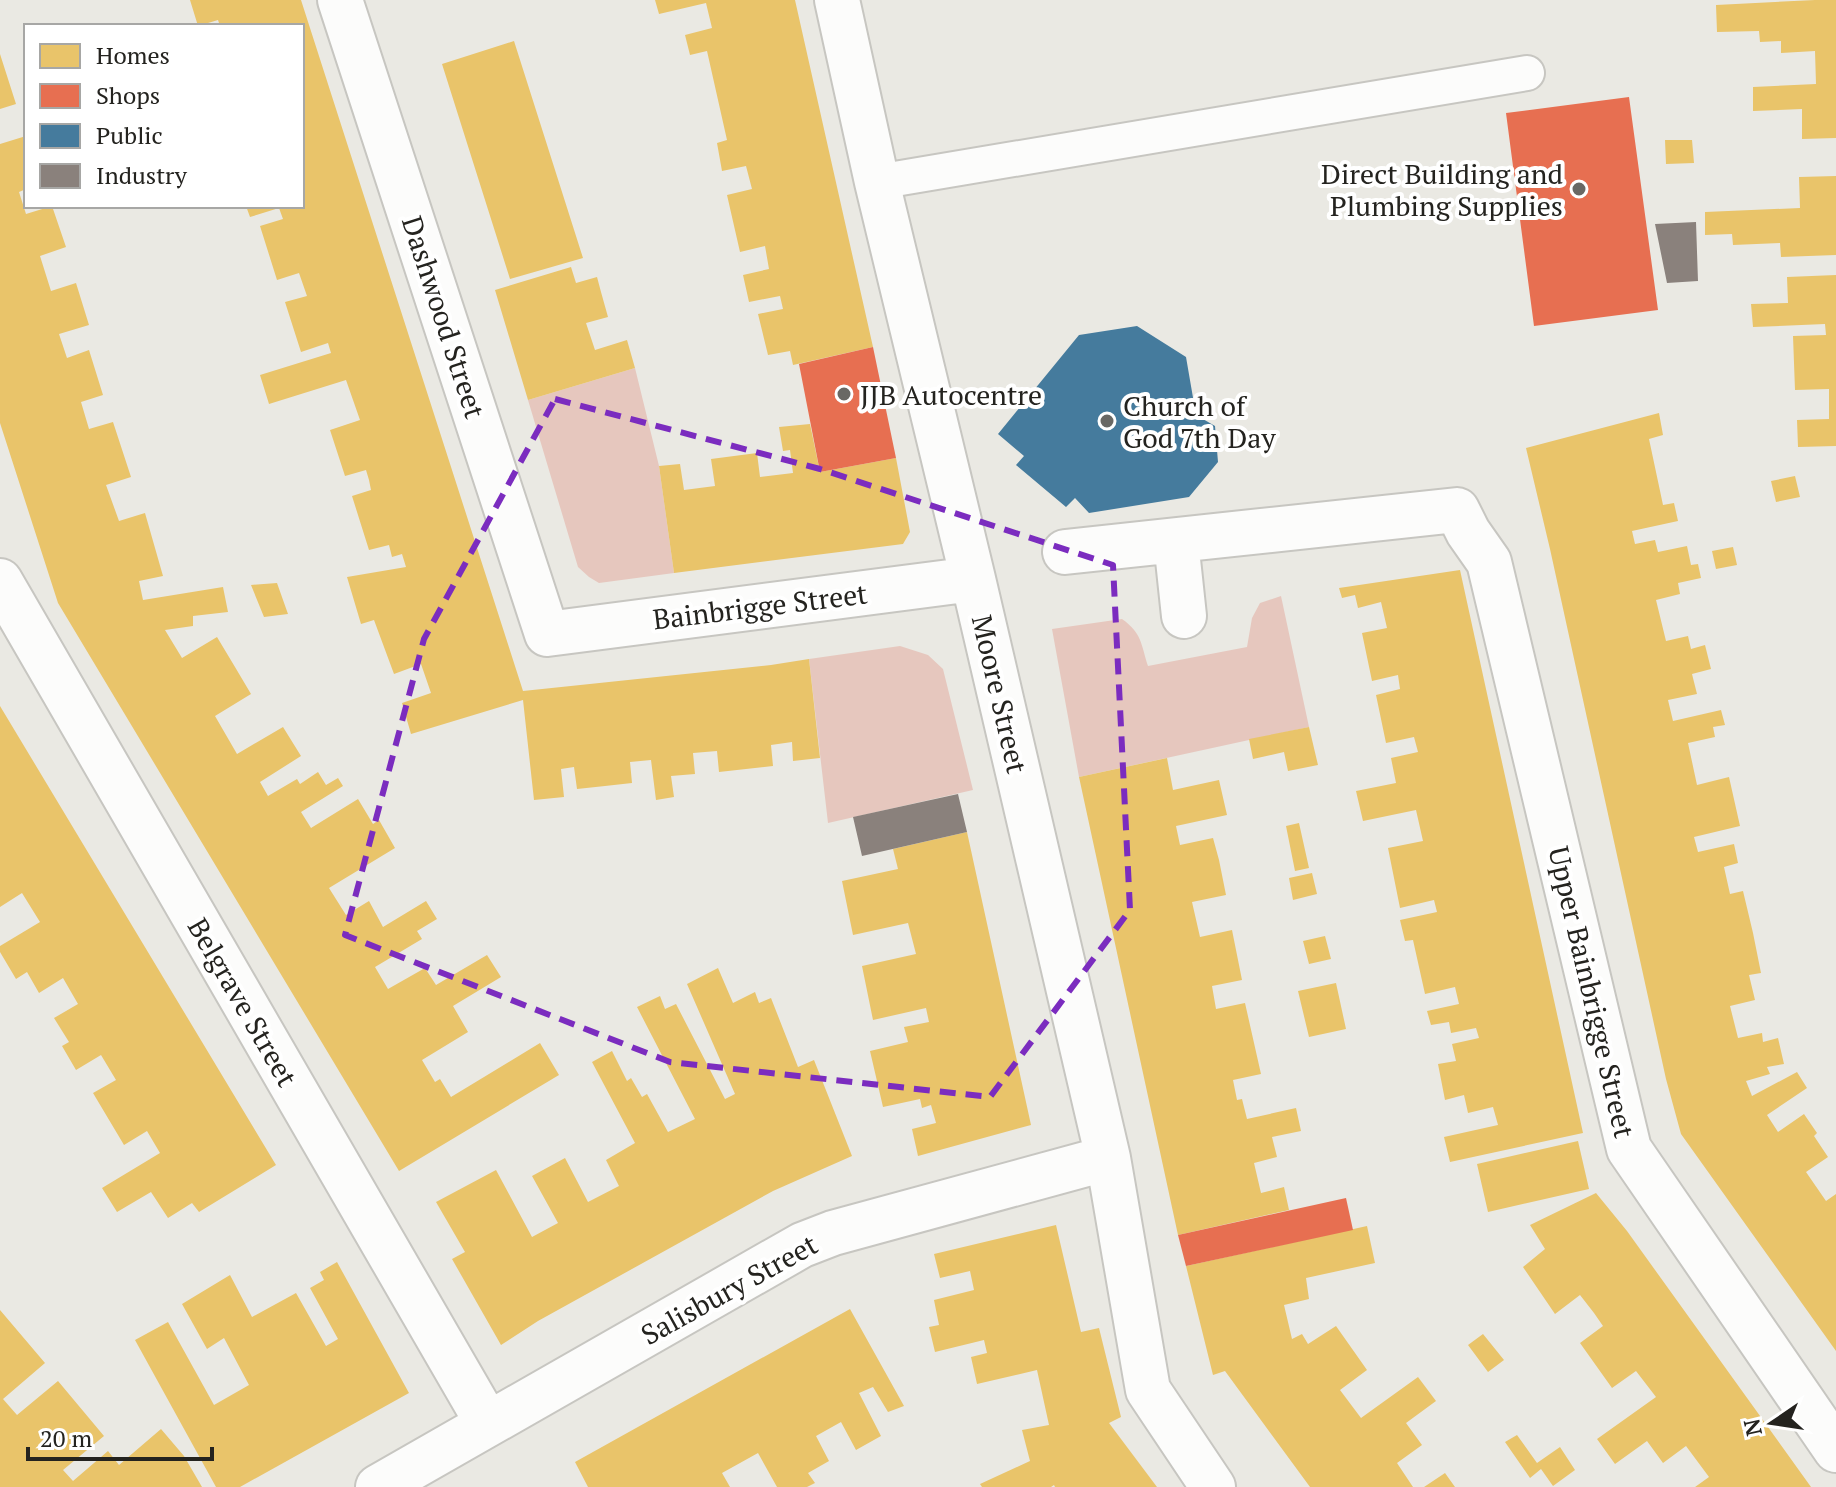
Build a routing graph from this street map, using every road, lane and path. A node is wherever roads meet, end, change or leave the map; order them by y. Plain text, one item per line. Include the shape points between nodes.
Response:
1 (340, 0) edge
2 (837, 0) edge
3 (1527, 73) dead end
4 (877, 182) junction
5 (1176, 541) junction
6 (1065, 552) dead end
7 (973, 579) junction
8 (0, 581) edge
9 (1184, 616) dead end
10 (547, 634) joint
11 (1108, 1158) junction
12 (488, 1424) junction
13 (1836, 1450) edge
14 (378, 1487) edge
15 (1213, 1487) edge

1 - 10 street, Dashwood Street
2 - 4 street, Moore Street
3 - 4 lane
4 - 7 street, Moore Street
5 - 6 street
5 - 9 street
5 - 13 street, Upper Bainbrigge Street via 1457,510 1489,562 1629,1149
7 - 10 street, Bainbrigge Street
7 - 11 street, Moore Street
8 - 12 street, Belgrave Street
11 - 12 street, Salisbury Street via 802,1245
11 - 15 street, Moore Street via 1148,1390
12 - 14 street, Salisbury Street

